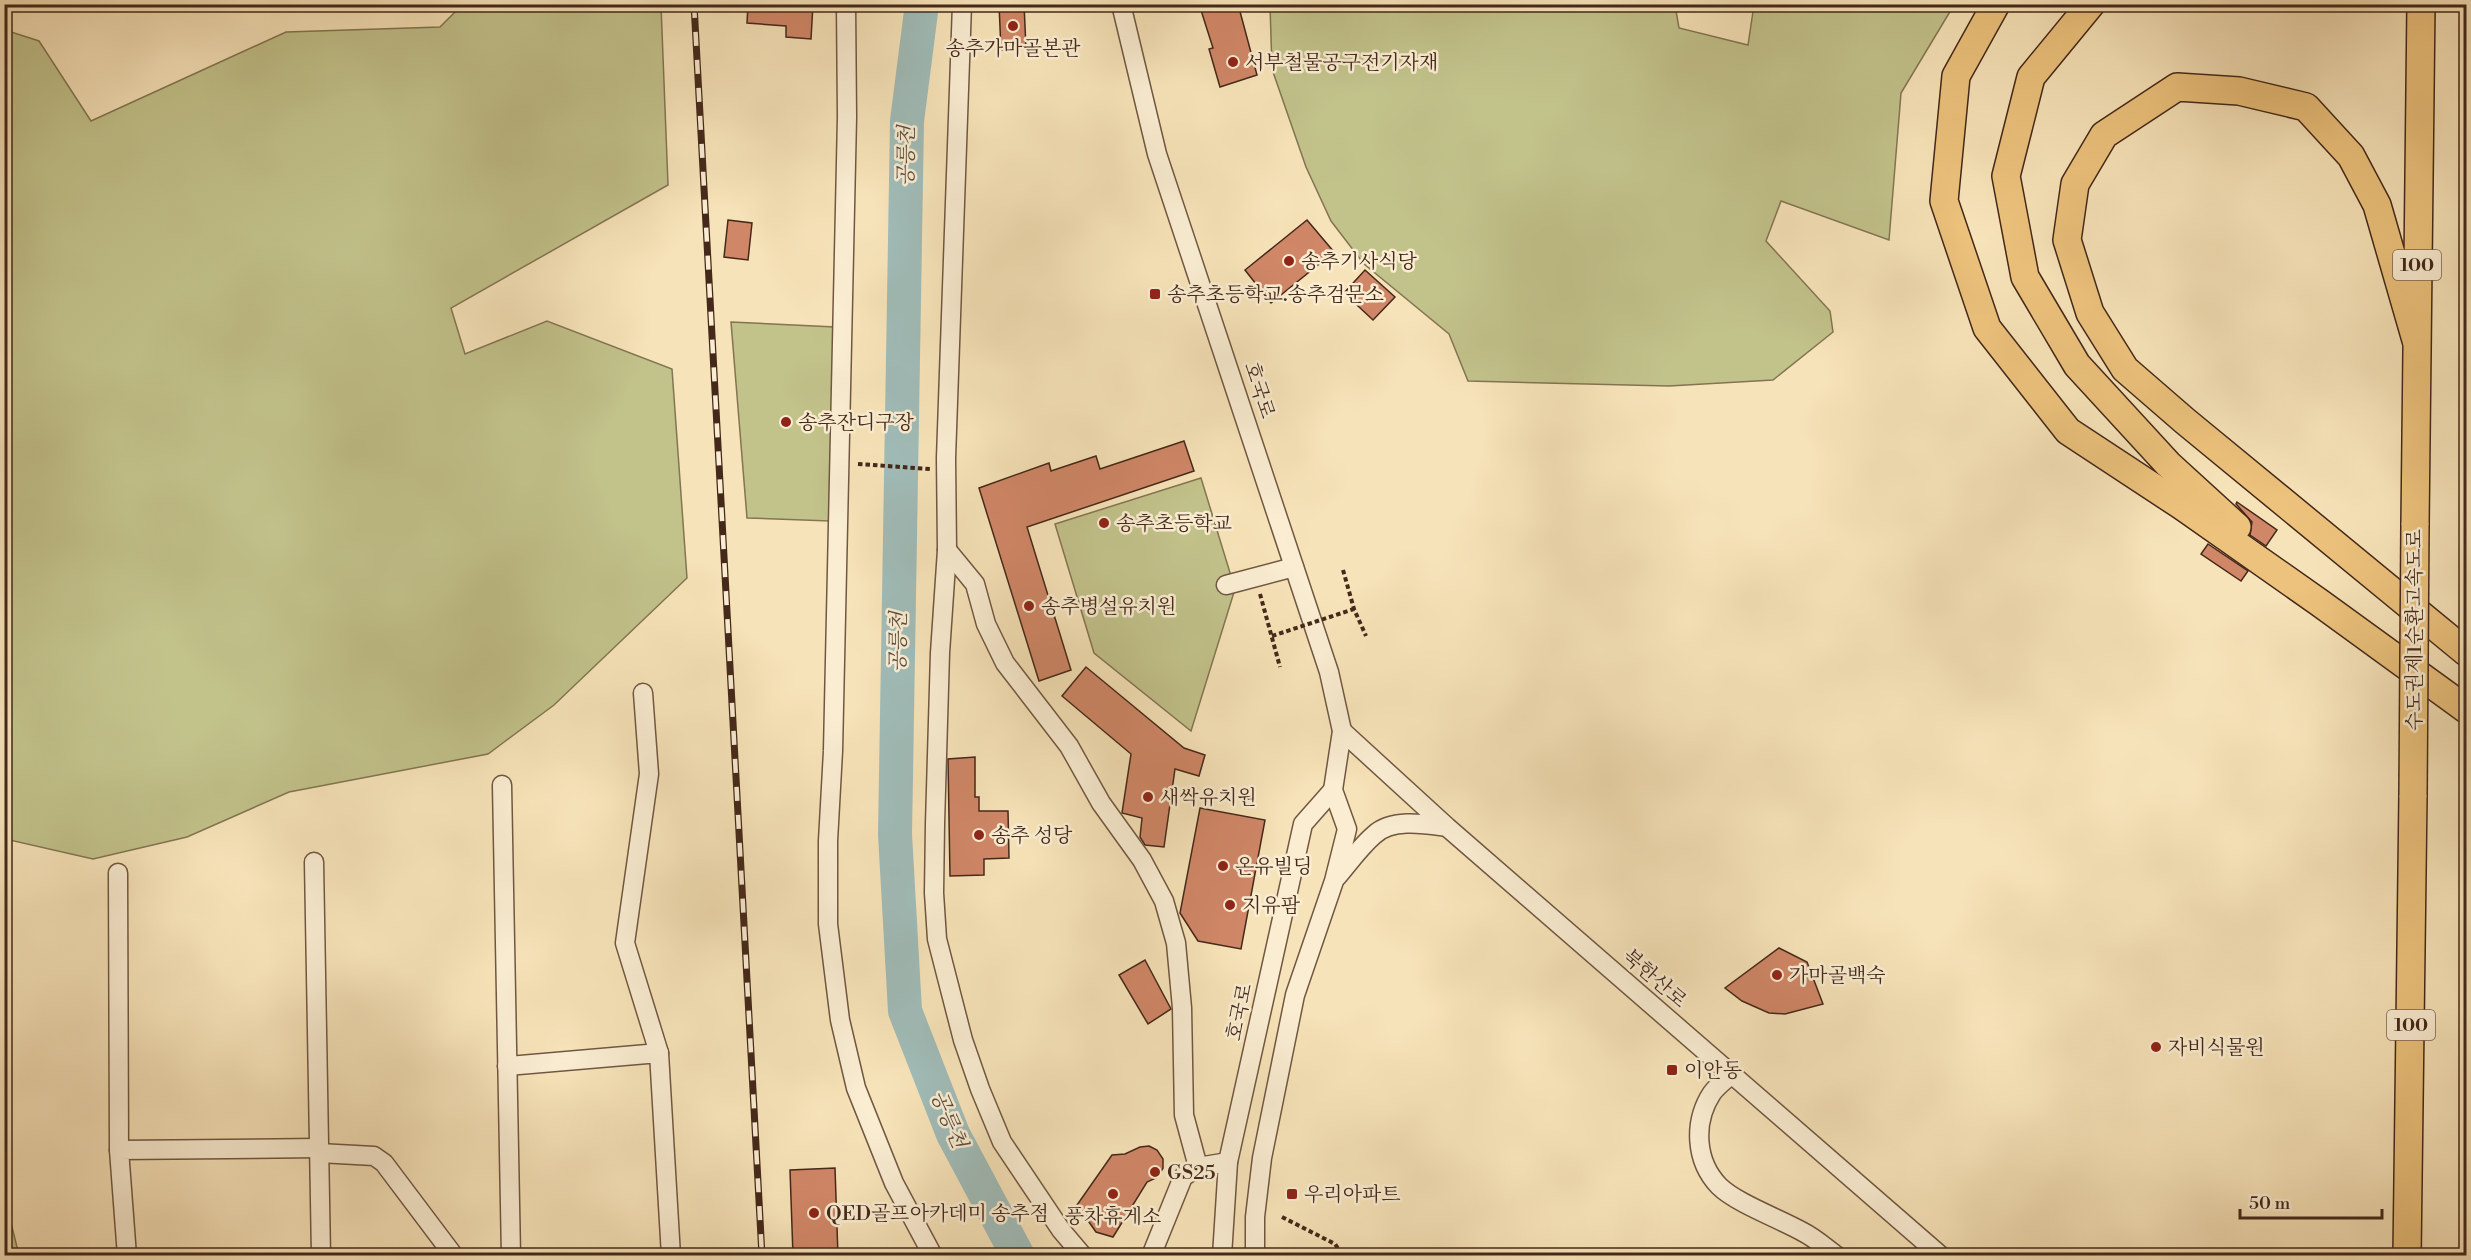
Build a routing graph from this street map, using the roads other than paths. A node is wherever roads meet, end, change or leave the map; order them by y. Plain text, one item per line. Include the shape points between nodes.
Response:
1 (846, 4) edge
2 (962, 4) edge
3 (1121, 4) edge
4 (1996, 4) edge
5 (2091, 4) edge
6 (2421, 4) edge
7 (2416, 340) junction
8 (947, 550) junction
9 (1294, 567) junction
10 (1226, 585) dead end
11 (2320, 603) junction
12 (2466, 652) edge
13 (643, 693) dead end
14 (2466, 709) edge
15 (1342, 731) junction
16 (502, 785) dead end
17 (1333, 790) junction
18 (1447, 827) junction
19 (314, 862) dead end
20 (118, 873) dead end
21 (1334, 881) junction
22 (659, 1053) junction
23 (507, 1066) junction
24 (1732, 1074) junction
25 (119, 1150) junction
26 (319, 1150) junction
27 (1228, 1162) junction
28 (1198, 1167) junction
29 (126, 1256) edge
30 (321, 1256) edge
31 (454, 1256) edge
32 (511, 1256) edge
33 (671, 1256) edge
34 (933, 1256) edge
35 (1083, 1256) edge
36 (1150, 1256) edge
37 (1222, 1256) edge
38 (1255, 1256) edge
39 (1837, 1256) edge
40 (1941, 1256) edge
41 (2407, 1256) edge

1 - 34 street via 847,117 828,924 840,1020 856,1088 894,1183
2 - 8 street via 946,458
3 - 9 street, 호국로 via 1156,154
4 - 11 highway via 1956,76 1944,201 1987,328 2068,431
5 - 11 highway via 2031,77 2006,177 2025,277 2077,365 2168,464
6 - 7 highway, 수도권제1순환고속도로 / 100
7 - 12 highway via 2377,205 2351,156 2306,107 2239,91 2177,87 2104,135 2075,184 2067,240 2090,314 2125,369
7 - 41 highway, 수도권제1순환고속도로 / 100, bridge
8 - 28 street via 975,584 986,624 1005,663 1069,746 1164,901 1176,943 1184,1115
8 - 35 street via 935,824 937,939 963,1040 1002,1142
9 - 10 street
9 - 15 street, 호국로 via 1329,672
11 - 14 highway
13 - 22 street via 649,774 625,943
15 - 17 street, 호국로
15 - 18 street, 북한산로
16 - 23 street
17 - 21 street, 호국로 via 1347,829
17 - 27 street, 호국로 via 1303,824
18 - 21 street via 1417,823 1376,833
18 - 24 street, 북한산로
19 - 26 street
20 - 25 street
21 - 38 street, 호국로 via 1295,994 1262,1158
22 - 23 street
22 - 33 street
23 - 32 street
24 - 39 street via 1713,1091 1698,1125 1707,1170 1732,1195 1806,1233
24 - 40 street, 북한산로
25 - 26 street
25 - 29 street
26 - 30 street
26 - 31 street via 374,1156 384,1163
27 - 28 street
27 - 37 street, 호국로
28 - 36 street via 1183,1177

